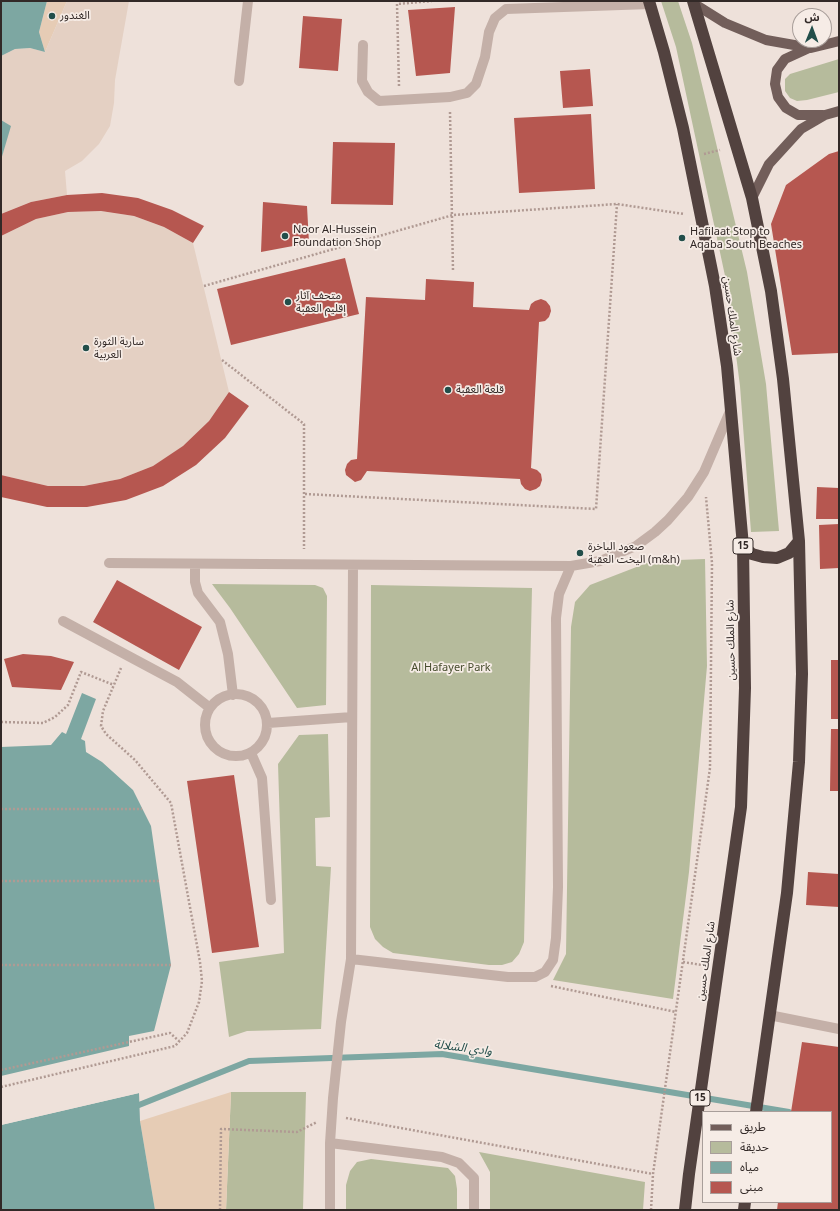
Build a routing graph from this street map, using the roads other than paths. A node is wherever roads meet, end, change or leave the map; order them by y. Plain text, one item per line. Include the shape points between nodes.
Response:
1 (248, 1) edge
2 (693, 2) edge
3 (649, 3) edge
4 (363, 45) dead end
5 (792, 45) edge
6 (811, 48) edge
7 (239, 81) dead end
8 (839, 111) edge
9 (825, 114) junction
10 (752, 198) junction
11 (731, 409) junction
12 (799, 541) junction
13 (743, 546) junction
14 (109, 563) dead end
15 (195, 564) junction
16 (354, 565) junction
17 (571, 566) junction
18 (63, 621) dead end
19 (233, 695) junction
20 (210, 708) junction
21 (352, 717) junction
22 (268, 723) junction
23 (251, 753) junction
24 (271, 900) dead end
25 (351, 959) junction
26 (769, 1015) junction
27 (839, 1029) edge
28 (756, 1111) edge
29 (330, 1143) junction
30 (330, 1210) edge
31 (474, 1210) edge
32 (685, 1210) edge

1 - 7 street
2 - 5 main road via 725,23 752,35
2 - 10 highway
3 - 4 street via 506,9 495,18 489,32 485,57 476,84 467,93 450,97 379,101 368,92 362,81
3 - 11 highway, شارع الملك حسين / 15 via 670,73 690,157 716,293
6 - 9 main road via 785,59 778,70 775,84 778,97 786,108 798,115
8 - 9 main road
9 - 10 main road via 801,129 784,146 769,164
10 - 12 highway via 771,291 783,379
11 - 13 highway, شارع الملك حسين / 15
11 - 17 street via 704,472 688,497 655,532 636,546 620,553
12 - 13 highway via 789,553 777,558 752,554
12 - 26 highway via 802,674 799,762 787,893
13 - 32 highway, شارع الملك حسين / 15 via 745,688 741,807
14 - 15 street
15 - 16 street
15 - 19 street via 198,593 220,622 228,654
16 - 17 street
16 - 21 street
17 - 25 street via 560,594 556,618 558,887 553,960 545,972 535,977 508,977
18 - 20 street via 177,682
19 - 20 street via 218,700
19 - 22 street via 248,696 258,702
20 - 23 street via 205,729 214,748 232,757 242,757
21 - 22 street
21 - 25 street
22 - 23 street via 265,739
23 - 24 street via 262,778
25 - 29 street via 341,1022
26 - 27 street
26 - 28 highway
29 - 30 street
29 - 31 street via 442,1157 459,1163 474,1178

